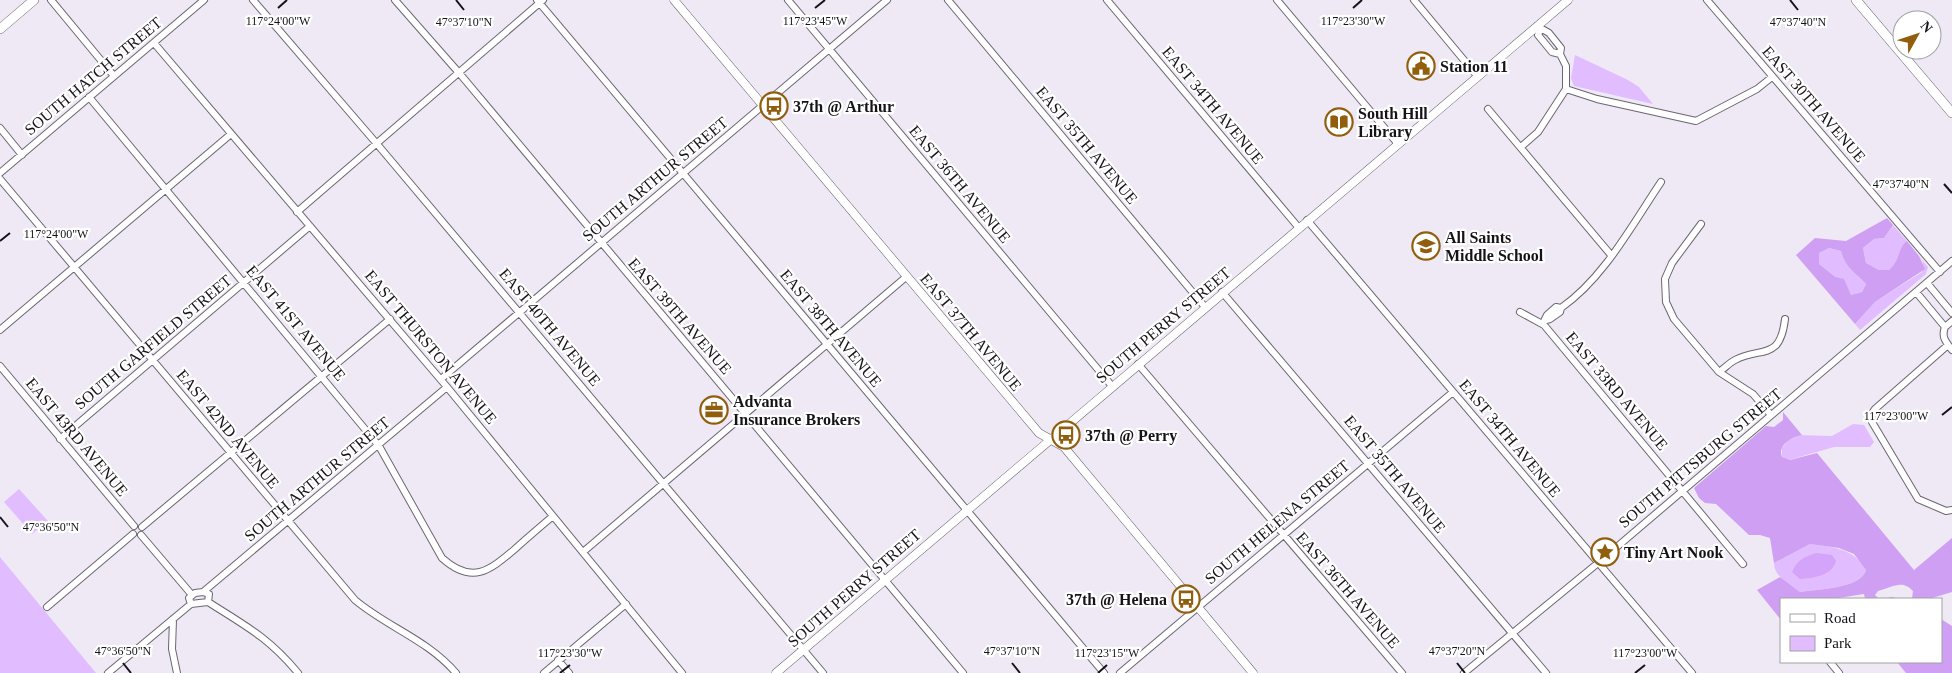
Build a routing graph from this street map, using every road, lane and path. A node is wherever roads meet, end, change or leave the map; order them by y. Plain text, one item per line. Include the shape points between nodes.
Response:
1 (34, 0) edge
2 (51, 0) edge
3 (204, 0) edge
4 (254, 0) edge
5 (395, 0) edge
6 (674, 0) edge
7 (788, 0) edge
8 (887, 0) edge
9 (948, 0) edge
10 (1107, 0) edge
11 (1277, 0) edge
12 (1414, 0) edge
13 (1568, 0) edge
14 (1708, 0) edge
15 (1856, 0) edge
16 (540, 1) edge
17 (1539, 28) junction
18 (0, 29) edge
19 (154, 43) junction
20 (829, 49) junction
21 (460, 74) junction
22 (114, 76) junction
23 (1478, 77) junction
24 (1772, 77) junction
25 (1566, 89) junction
26 (89, 97) junction
27 (763, 106) junction
28 (1488, 109) dead end
29 (1952, 113) edge
30 (0, 128) edge
31 (231, 134) junction
32 (377, 144) junction
33 (1398, 144) junction
34 (1522, 146) junction
35 (22, 155) junction
36 (0, 173) edge
37 (683, 174) junction
38 (0, 179) edge
39 (1661, 182) dead end
40 (166, 189) junction
41 (297, 212) junction
42 (1307, 220) junction
43 (1701, 224) dead end
44 (310, 226) junction
45 (1298, 228) junction
46 (601, 244) junction
47 (1611, 255) junction
48 (1952, 262) edge
49 (74, 267) junction
50 (1940, 272) junction
51 (906, 277) junction
52 (245, 282) junction
53 (1927, 283) junction
54 (1222, 292) junction
55 (1916, 292) junction
56 (1205, 307) junction
57 (1520, 312) dead end
58 (520, 313) junction
59 (1952, 313) edge
60 (390, 319) junction
61 (1785, 319) dead end
62 (1952, 321) edge
63 (1544, 322) junction
64 (1945, 327) junction
65 (0, 330) edge
66 (826, 344) junction
67 (1950, 347) edge
68 (153, 361) junction
69 (1138, 364) junction
70 (0, 366) edge
71 (1719, 372) junction
72 (322, 376) junction
73 (441, 379) junction
74 (1112, 386) junction
75 (448, 387) junction
76 (1453, 392) junction
77 (745, 412) junction
78 (1771, 416) junction
79 (60, 439) junction
80 (1050, 440) junction
81 (379, 446) junction
82 (230, 453) junction
83 (1369, 464) junction
84 (664, 482) junction
85 (1683, 490) junction
86 (967, 510) junction
87 (1952, 510) edge
88 (553, 516) junction
89 (288, 522) junction
90 (134, 526) junction
91 (142, 526) junction
92 (133, 534) junction
93 (141, 535) junction
94 (1283, 535) junction
95 (583, 552) junction
96 (1598, 563) junction
97 (1743, 564) dead end
98 (884, 581) junction
99 (203, 592) junction
100 (192, 595) junction
101 (208, 602) junction
102 (191, 604) junction
103 (626, 604) junction
104 (1197, 606) junction
105 (46, 607) dead end
106 (173, 619) junction
107 (1513, 633) junction
108 (803, 650) junction
109 (558, 660) junction
110 (1831, 663) edge
111 (108, 673) edge
112 (177, 673) edge
113 (298, 673) edge
114 (456, 673) edge
115 (544, 673) edge
116 (568, 673) edge
117 (682, 673) edge
118 (776, 673) edge
119 (823, 673) edge
120 (963, 673) edge
121 (1104, 673) edge
122 (1120, 673) edge
123 (1253, 673) edge
124 (1402, 673) edge
125 (1464, 673) edge
126 (1546, 673) edge
127 (1692, 673) edge
128 (1839, 673) edge

1 - 18 main road
2 - 22 street
3 - 19 street, SOUTH HATCH STREET
4 - 32 street, EAST 40TH AVENUE
5 - 21 street, EAST 39TH AVENUE
6 - 27 street, EAST 37TH AVENUE
7 - 20 street, EAST 36TH AVENUE
8 - 20 street, SOUTH ARTHUR STREET
9 - 56 street, EAST 35TH AVENUE
10 - 45 street, EAST 34TH AVENUE
11 - 33 street
12 - 23 street
13 - 17 street, SOUTH PERRY STREET
14 - 24 street, EAST 30TH AVENUE
15 - 29 main road
16 - 21 street
16 - 37 street, EAST 38TH AVENUE
17 - 23 street, SOUTH PERRY STREET
17 - 25 street via 1538,35 1552,52 1560,54 1566,66
19 - 22 street, SOUTH HATCH STREET
19 - 31 street, EAST THURSTON AVENUE
20 - 27 street, SOUTH ARTHUR STREET
20 - 74 street, EAST 36TH AVENUE
21 - 32 street
21 - 46 street, EAST 39TH AVENUE
22 - 26 street, SOUTH HATCH STREET
23 - 33 street, SOUTH PERRY STREET
24 - 25 street via 1757,89 1696,121
24 - 50 street, EAST 30TH AVENUE
25 - 34 street via 1538,132
26 - 35 street, SOUTH HATCH STREET
26 - 40 street, EAST 41ST AVENUE
27 - 37 street, SOUTH ARTHUR STREET
27 - 51 street, EAST 37TH AVENUE
28 - 34 street
30 - 35 street
31 - 40 street
31 - 41 street, EAST THURSTON AVENUE
32 - 41 street
32 - 58 street, EAST 40TH AVENUE
33 - 42 street, SOUTH PERRY STREET
34 - 47 street
35 - 36 street, SOUTH HATCH STREET
37 - 46 street, SOUTH ARTHUR STREET
37 - 66 street, EAST 38TH AVENUE
38 - 49 street, EAST 42ND AVENUE
39 - 47 street
40 - 49 street
40 - 52 street, EAST 41ST AVENUE
41 - 44 street, EAST THURSTON AVENUE
42 - 45 street, SOUTH PERRY STREET
42 - 76 street, EAST 34TH AVENUE
43 - 71 street via 1672,263 1665,279 1666,302 1674,318
44 - 52 street, SOUTH GARFIELD STREET
44 - 60 street, EAST THURSTON AVENUE
45 - 54 street, SOUTH PERRY STREET
46 - 58 street, SOUTH ARTHUR STREET
46 - 77 street, EAST 39TH AVENUE
47 - 63 street via 1586,287 1560,312
48 - 50 street, SOUTH PITTSBURG STREET
49 - 65 street
49 - 68 street, EAST 42ND AVENUE
50 - 53 street, SOUTH PITTSBURG STREET
51 - 66 street
51 - 80 street, EAST 37TH AVENUE via 1039,433
52 - 68 street, SOUTH GARFIELD STREET
52 - 72 street, EAST 41ST AVENUE
53 - 55 street, SOUTH PITTSBURG STREET
53 - 59 street
54 - 56 street, SOUTH PERRY STREET
54 - 83 street, EAST 35TH AVENUE
55 - 64 street
55 - 78 street, SOUTH PITTSBURG STREET
56 - 69 street, SOUTH PERRY STREET
57 - 63 street, EAST 33RD AVENUE
58 - 73 street, SOUTH ARTHUR STREET
58 - 84 street, EAST 40TH AVENUE
60 - 72 street
60 - 73 street, EAST THURSTON AVENUE
61 - 71 street via 1784,332 1771,350 1736,359
62 - 64 street
63 - 85 street, EAST 33RD AVENUE
64 - 67 street via 1943,333
66 - 77 street
66 - 86 street, EAST 38TH AVENUE
67 - 87 street via 1871,415 1872,422 1918,499
68 - 79 street, SOUTH GARFIELD STREET
68 - 82 street, EAST 42ND AVENUE
69 - 74 street, SOUTH PERRY STREET
69 - 94 street, EAST 36TH AVENUE
70 - 79 street, EAST 43RD AVENUE
71 - 78 street via 1753,394
72 - 81 street, EAST 41ST AVENUE
72 - 82 street
73 - 75 street, EAST THURSTON AVENUE
74 - 80 street, SOUTH PERRY STREET
75 - 81 street, SOUTH ARTHUR STREET
75 - 88 street, EAST THURSTON AVENUE
76 - 83 street, SOUTH HELENA STREET
76 - 96 street, EAST 34TH AVENUE
77 - 84 street
77 - 98 street, EAST 39TH AVENUE
78 - 85 street, SOUTH PITTSBURG STREET
79 - 90 street, EAST 43RD AVENUE
80 - 86 street, SOUTH PERRY STREET
80 - 104 street, EAST 37TH AVENUE via 1064,447
81 - 88 street, EAST 41ST AVENUE via 442,558 454,569 467,573 482,572 494,566
81 - 89 street, SOUTH ARTHUR STREET
82 - 89 street, EAST 42ND AVENUE
82 - 91 street
83 - 94 street, SOUTH HELENA STREET
83 - 107 street, EAST 35TH AVENUE
84 - 95 street
84 - 108 street, EAST 40TH AVENUE
85 - 96 street, SOUTH PITTSBURG STREET
85 - 97 street, EAST 33RD AVENUE
86 - 98 street, SOUTH PERRY STREET
86 - 121 street, EAST 38TH AVENUE
88 - 95 street, EAST THURSTON AVENUE
89 - 99 street, SOUTH ARTHUR STREET
89 - 114 street, EAST 42ND AVENUE via 355,600 442,656
90 - 91 street
90 - 92 street
91 - 93 street
92 - 93 street
92 - 105 street
93 - 100 street
94 - 104 street, SOUTH HELENA STREET
94 - 124 street, EAST 36TH AVENUE
95 - 103 street, EAST THURSTON AVENUE
96 - 107 street, SOUTH PITTSBURG STREET
96 - 127 street, EAST 34TH AVENUE
98 - 108 street, SOUTH PERRY STREET
98 - 120 street, EAST 39TH AVENUE
99 - 100 street
99 - 101 street via 209,594
100 - 102 street via 189,598
101 - 102 street
101 - 113 street via 262,636
102 - 106 street
103 - 109 street
103 - 117 street, EAST THURSTON AVENUE
104 - 122 street, SOUTH HELENA STREET
104 - 123 street, EAST 37TH AVENUE
106 - 111 street
106 - 112 street via 173,660
107 - 125 street, SOUTH PITTSBURG STREET
107 - 126 street, EAST 35TH AVENUE
108 - 118 street, SOUTH PERRY STREET
108 - 119 street, EAST 40TH AVENUE
109 - 115 street
109 - 116 street
110 - 128 street

